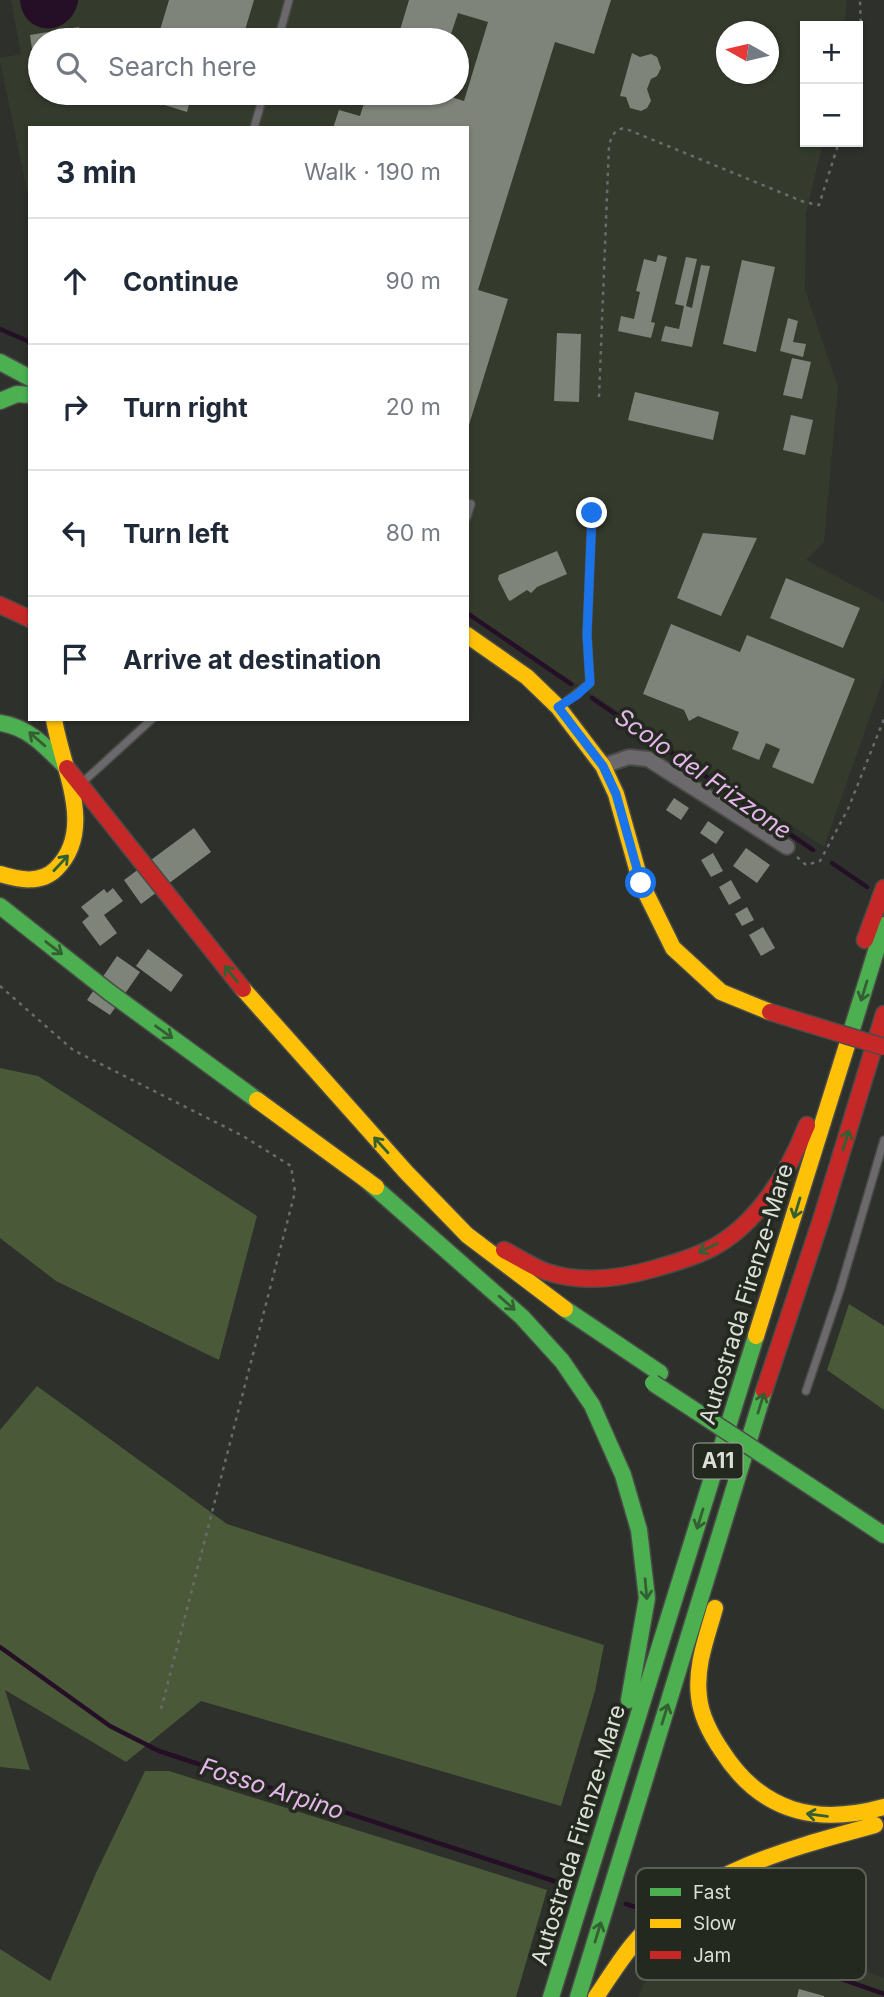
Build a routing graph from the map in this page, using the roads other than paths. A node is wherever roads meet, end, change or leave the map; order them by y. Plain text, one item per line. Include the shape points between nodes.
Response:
1 (289, 0) edge
2 (281, 28) edge
3 (261, 105) edge
4 (255, 126) edge
5 (0, 362) edge
6 (28, 377) edge
7 (28, 395) edge
8 (0, 401) edge
9 (592, 513) dead end
10 (0, 605) edge
11 (28, 618) edge
12 (469, 636) edge
13 (558, 707) junction
14 (54, 721) edge
15 (150, 721) edge
16 (0, 723) edge
17 (603, 766) junction
18 (67, 768) junction
19 (80, 785) junction
20 (787, 847) road end
21 (0, 874) edge
22 (884, 888) edge
23 (0, 906) edge
24 (884, 925) edge
25 (884, 1014) edge
26 (884, 1047) edge
27 (884, 1140) edge
28 (406, 1172) junction
29 (364, 1178) junction
30 (822, 1217) junction
31 (657, 1378) junction
32 (806, 1391) dead end
33 (776, 1405) dead end
34 (765, 1444) dead end
35 (758, 1469) dead end
36 (819, 1485) junction
37 (884, 1520) edge
38 (884, 1535) edge
39 (719, 1596) dead end
40 (884, 1807) edge
41 (884, 1822) edge
42 (740, 1868) edge
43 (636, 1941) edge
44 (550, 1997) edge
45 (578, 1997) edge
46 (596, 1997) edge

1 - 2 lane
3 - 4 lane
5 - 6 main road
7 - 8 main road
9 - 13 lane via 587,635 590,683
10 - 11 main road
12 - 13 main road via 527,677
13 - 17 main road
14 - 18 main road
15 - 19 lane
18 -> 16 main road via 27,731
17 - 20 street via 629,757 648,759
17 - 26 main road, bridge via 616,794 641,883 673,948 721,992 769,1012
18 - 19 main road
21 -> 18 main road via 37,880 57,869 69,854 76,831
28 -> 19 main road via 237,982
22 -> 28 main road via 799,1148 774,1189 723,1242 622,1277 547,1272 491,1243
23 -> 29 main road via 109,992
24 -> 44 main road, Autostrada Firenze-Mare / A11
30 -> 25 main road, Autostrada Firenze-Mare / A11
27 - 32 lane
28 - 31 main road via 467,1235
29 - 31 main road via 507,1285
29 -> 44 main road via 523,1317 562,1361 592,1405 623,1475 639,1530 647,1598 633,1687
30 - 33 main road
45 -> 30 main road, Autostrada Firenze-Mare / A11
31 - 36 main road, bridge
34 - 35 main road
36 - 37 main road
36 - 38 main road
40 -> 39 main road via 849,1817 801,1813 758,1793 726,1761 699,1698 700,1660
41 - 42 main road
43 - 46 main road

